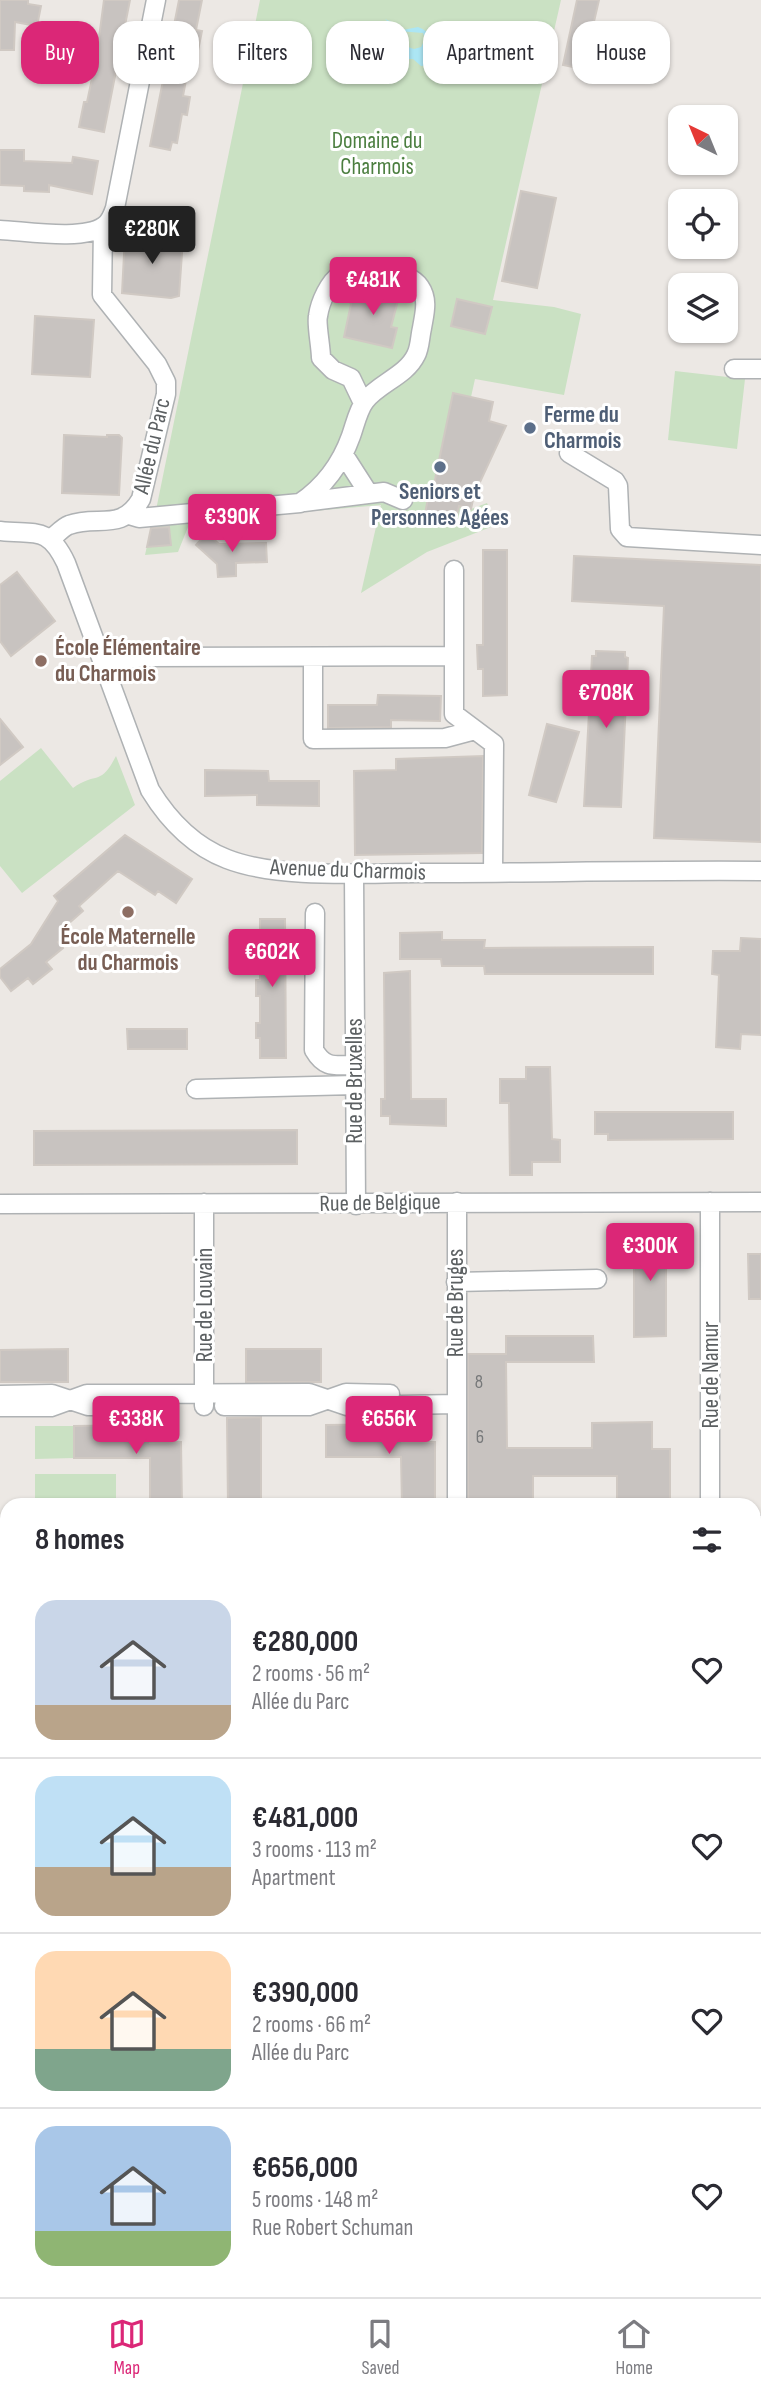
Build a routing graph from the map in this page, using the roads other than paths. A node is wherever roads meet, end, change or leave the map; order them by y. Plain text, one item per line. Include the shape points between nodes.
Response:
1 (156, 0) edge
2 (103, 227) junction
3 (0, 230) edge
4 (734, 369) dead end
5 (761, 369) edge
6 (363, 403) junction
7 (569, 453) dead end
8 (344, 456) junction
9 (369, 494) junction
10 (403, 500) dead end
11 (300, 503) junction
12 (129, 515) junction
13 (4, 534) edge
14 (51, 538) junction
15 (761, 545) edge
16 (454, 570) dead end
17 (454, 656) junction
18 (313, 657) junction
19 (103, 663) junction
20 (475, 730) junction
21 (761, 871) edge
22 (354, 873) junction
23 (493, 873) junction
24 (315, 913) dead end
25 (355, 1065) junction
26 (355, 1085) junction
27 (196, 1089) dead end
28 (457, 1202) junction
29 (710, 1202) junction
30 (761, 1202) edge
31 (204, 1203) junction
32 (0, 1204) edge
33 (356, 1205) junction
34 (597, 1279) dead end
35 (456, 1282) junction
36 (0, 1395) edge
37 (456, 1399) junction
38 (71, 1400) junction
39 (204, 1400) junction
40 (0, 1407) edge
41 (457, 1498) edge
42 (710, 1498) edge

1 - 2 street via 115,208
2 - 3 street via 84,233
2 - 12 street, Allée du Parc via 102,295 166,382 141,499
4 - 5 street
6 - 6 street via 416,355 426,307 422,289 413,279 393,271 372,268 341,274 328,288 317,317 321,358 351,378
6 - 8 street
7 - 15 street via 615,481 620,529 627,537
8 - 9 street
8 - 11 street via 320,489
9 - 10 street via 384,492
9 - 11 street
11 - 12 street via 139,518
12 - 14 street, Allée du Parc via 69,525
13 - 14 street via 34,532
14 - 19 street, Avenue du Charmois via 66,563
16 - 17 street
17 - 18 street
17 - 20 street via 454,714
18 - 19 street via 142,657
18 - 20 street via 313,739 445,738
19 - 22 street, Avenue du Charmois via 150,790 188,837 226,859 256,868
20 - 23 street via 494,744
21 - 23 street, Avenue du Charmois
22 - 23 street, Avenue du Charmois
22 - 25 street, Rue de Bruxelles
24 - 25 street via 314,1050 327,1065
25 - 26 street, Rue de Bruxelles
26 - 27 street
26 - 33 street, Rue de Bruxelles
28 - 29 street, Rue de Belgique
28 - 33 street, Rue de Belgique
28 - 35 street, Rue de Bruges
29 - 30 street, Rue de Belgique
29 - 42 street, Rue de Namur
31 - 32 street, Rue de Belgique
31 - 33 street, Rue de Belgique
31 - 39 street, Rue de Louvain
34 - 35 street
35 - 37 street, Rue de Bruges
36 - 38 street via 52,1394
37 - 39 street via 345,1393 309,1406
37 - 41 street, Rue de Bruges
38 - 39 street via 88,1406
38 - 40 street via 51,1406

